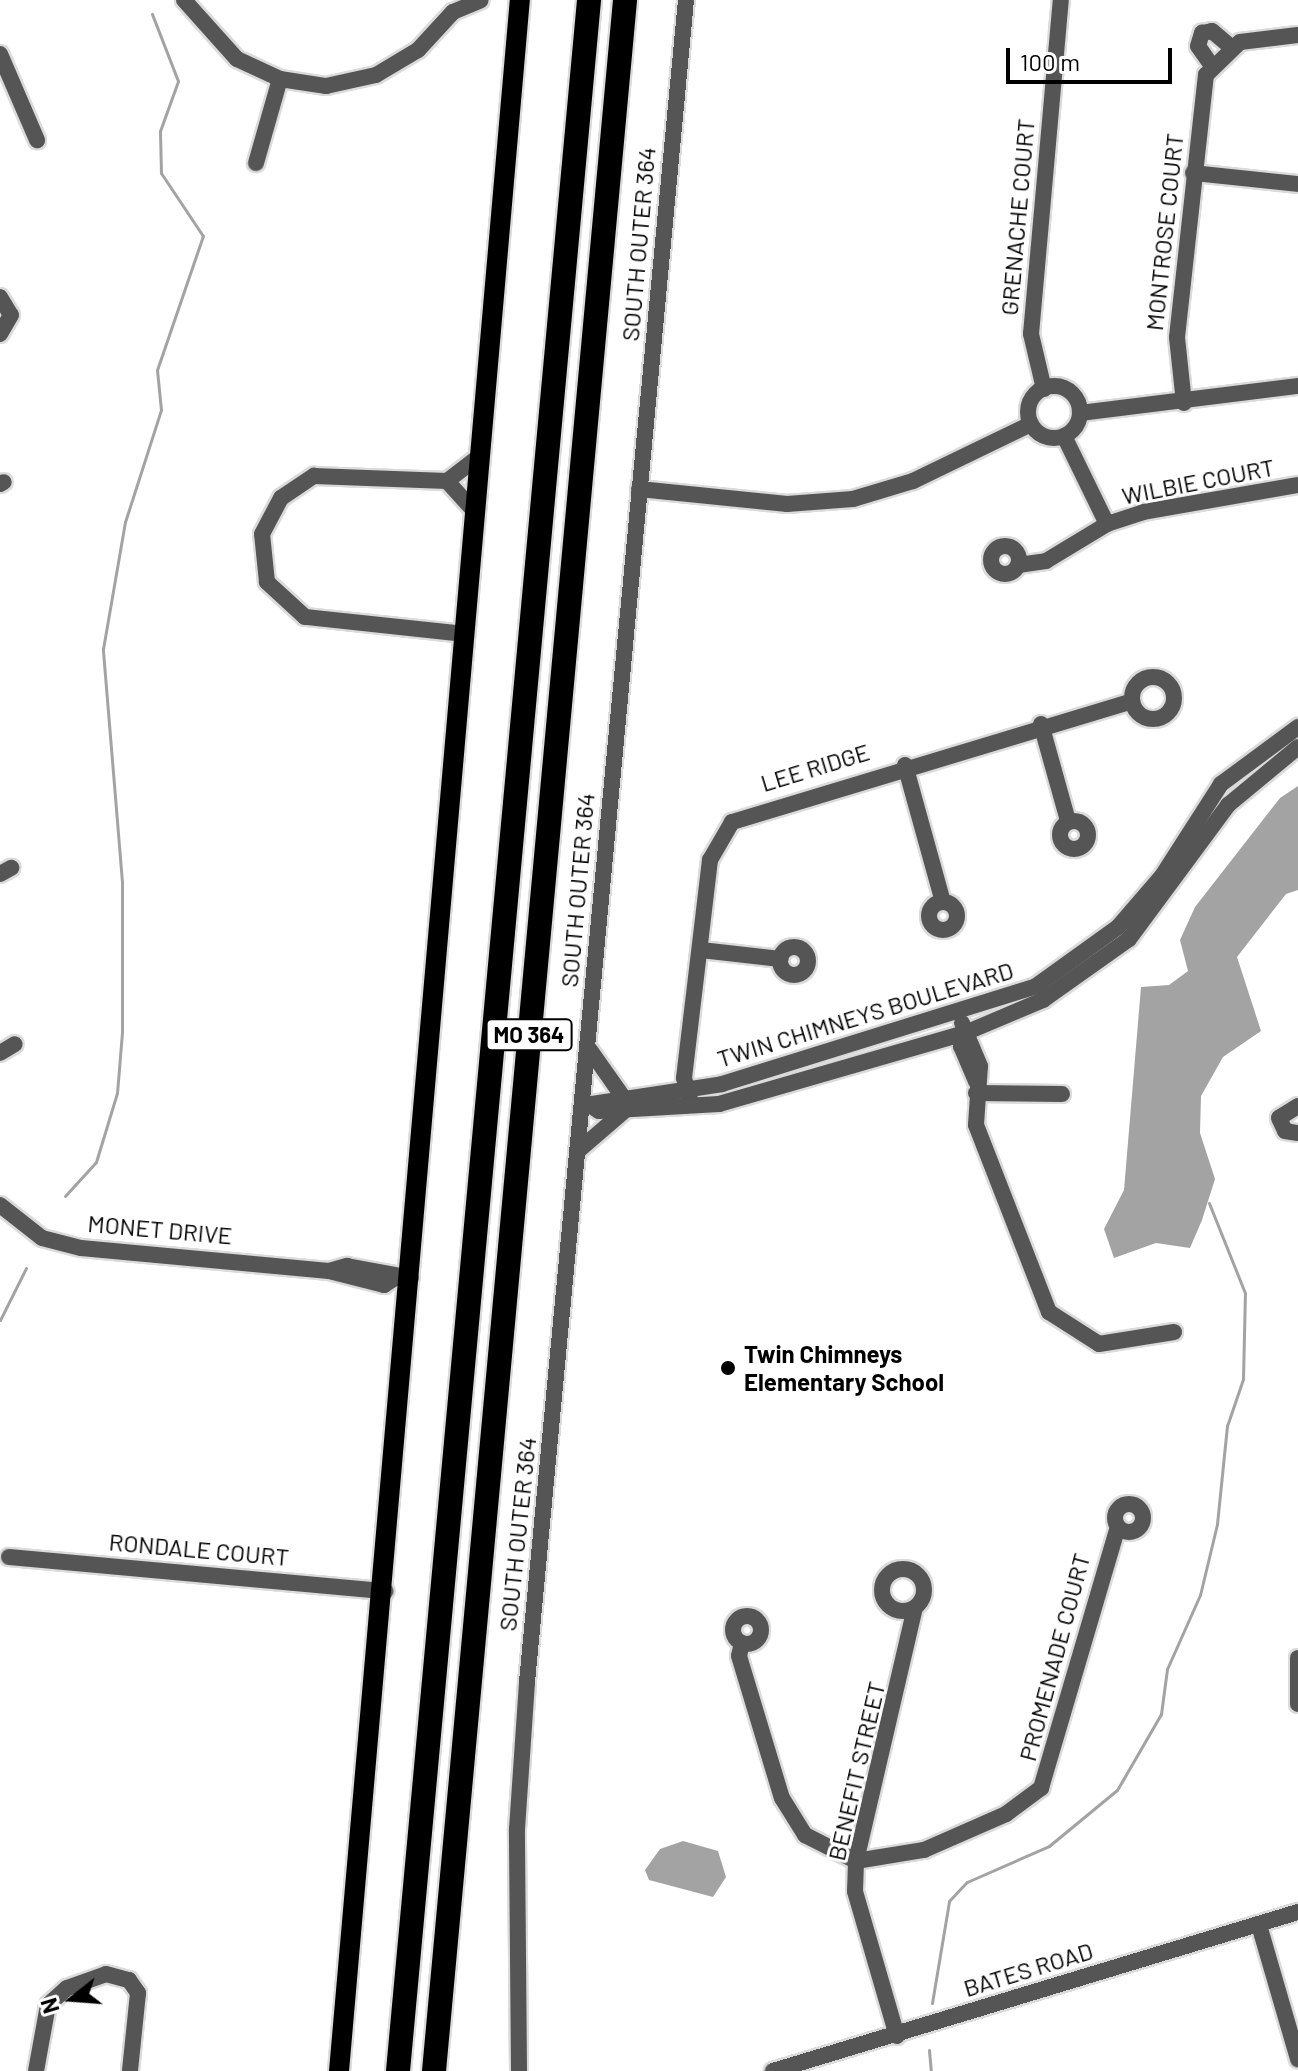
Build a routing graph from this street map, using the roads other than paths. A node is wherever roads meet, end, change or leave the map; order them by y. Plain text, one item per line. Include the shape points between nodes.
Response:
1 (184, 0) edge
2 (481, 0) edge
3 (520, 0) edge
4 (589, 0) edge
5 (625, 0) edge
6 (686, 0) edge
7 (1061, 0) edge
8 (1298, 35) edge
9 (1231, 47) junction
10 (0, 54) edge
11 (1212, 66) junction
12 (280, 79) junction
13 (37, 140) dead end
14 (256, 163) dead end
15 (1193, 173) junction
16 (1298, 184) edge
17 (0, 297) edge
18 (0, 334) edge
19 (1298, 386) edge
20 (1044, 389) junction
21 (1184, 403) junction
22 (1080, 413) junction
23 (1031, 424) junction
24 (1064, 436) junction
25 (481, 455) junction
26 (447, 481) junction
27 (1298, 485) edge
28 (639, 489) junction
29 (476, 513) junction
30 (1107, 524) junction
31 (1018, 565) dead end
32 (465, 634) junction
33 (1132, 701) dead end
34 (1041, 724) junction
35 (1298, 727) edge
36 (1298, 747) edge
37 (905, 765) junction
38 (1068, 821) dead end
39 (943, 902) dead end
40 (701, 950) junction
41 (780, 959) dead end
42 (959, 1015) junction
43 (965, 1034) junction
44 (588, 1048) junction
45 (976, 1088) junction
46 (1062, 1094) dead end
47 (690, 1099) junction
48 (588, 1102) junction
49 (624, 1104) junction
50 (1298, 1106) edge
51 (1298, 1133) edge
52 (579, 1150) junction
53 (0, 1205) edge
54 (404, 1277) junction
55 (1174, 1332) dead end
56 (1118, 1527) dead end
57 (9, 1557) dead end
58 (385, 1591) junction
59 (915, 1608) dead end
60 (742, 1643) dead end
61 (1298, 1658) edge
62 (1298, 1704) edge
63 (856, 1861) junction
64 (1298, 1912) edge
65 (1259, 1925) junction
66 (897, 2036) junction
67 (1298, 2059) edge
68 (36, 2071) edge
69 (130, 2071) edge
70 (339, 2071) edge
71 (398, 2071) edge
72 (434, 2071) edge
73 (519, 2071) edge
74 (773, 2071) edge

1 - 12 street via 237,59
2 - 12 street via 453,12 418,50 376,75 326,86
3 - 25 main road
4 - 71 highway, MO 364
5 - 72 highway, MO 364
6 - 28 street, SOUTH OUTER 364
7 - 20 street, GRENACHE COURT via 1030,343
8 - 9 street, MONTROSE COURT
9 - 11 street
9 - 11 street, MONTROSE COURT via 1212,31 1202,33 1198,46
10 - 13 street
11 - 15 street, MONTROSE COURT
12 - 14 street
15 - 16 street
15 - 21 street, MONTROSE COURT via 1177,351
17 - 18 street via 11,315
19 - 21 street
20 - 22 street via 1067,390
20 - 23 street via 1030,404
21 - 22 street
22 - 24 street
23 - 24 street via 1047,437
23 - 28 street via 913,481 831,503
24 - 30 street, WILBIE COURT
25 - 26 street
25 - 29 main road
26 - 29 street
26 - 32 street via 314,476 268,515 260,558 267,582 305,617
27 - 30 street, WILBIE COURT via 1179,504
28 - 44 street, SOUTH OUTER 364
29 - 32 main road
30 - 31 street, WILBIE COURT via 1046,561
32 - 54 main road
33 - 34 street, LEE RIDGE
34 - 37 street, LEE RIDGE
34 - 38 street
35 - 42 street, TWIN CHIMNEYS BOULEVARD via 1221,784 1162,876 1118,927 1036,986
36 - 43 street, TWIN CHIMNEYS BOULEVARD via 1228,805 1129,939 1043,1000
37 - 39 street
37 - 40 street, LEE RIDGE via 732,822 710,860
40 - 41 street
40 - 47 street, LEE RIDGE
42 - 43 street
42 - 47 street, TWIN CHIMNEYS BOULEVARD
43 - 45 street via 961,1046
43 - 47 street, TWIN CHIMNEYS BOULEVARD
44 - 48 street, SOUTH OUTER 364
44 - 49 street
45 - 46 street
45 - 55 street via 985,1153 1049,1312 1099,1344
47 - 49 street, TWIN CHIMNEYS BOULEVARD
48 - 49 street, TWIN CHIMNEYS BOULEVARD
48 - 52 street, SOUTH OUTER 364
49 - 52 street
50 - 51 street via 1279,1118 1285,1131
52 - 73 street, SOUTH OUTER 364 via 518,1806
53 - 54 street, MONET DRIVE via 42,1238 81,1248 329,1271 384,1285
54 - 58 main road
56 - 63 street, PROMENADE COURT via 1036,1794 924,1850
57 - 58 street, RONDALE COURT
58 - 70 main road
59 - 63 street, BENEFIT STREET
60 - 63 street via 739,1656 787,1811 805,1835
61 - 62 street
63 - 66 street, BENEFIT STREET via 855,1891
64 - 65 street, BATES ROAD
65 - 66 street, BATES ROAD
65 - 67 street
66 - 74 street, BATES ROAD
68 - 69 street via 48,2005 67,1988 106,1974 129,1980 138,1993

